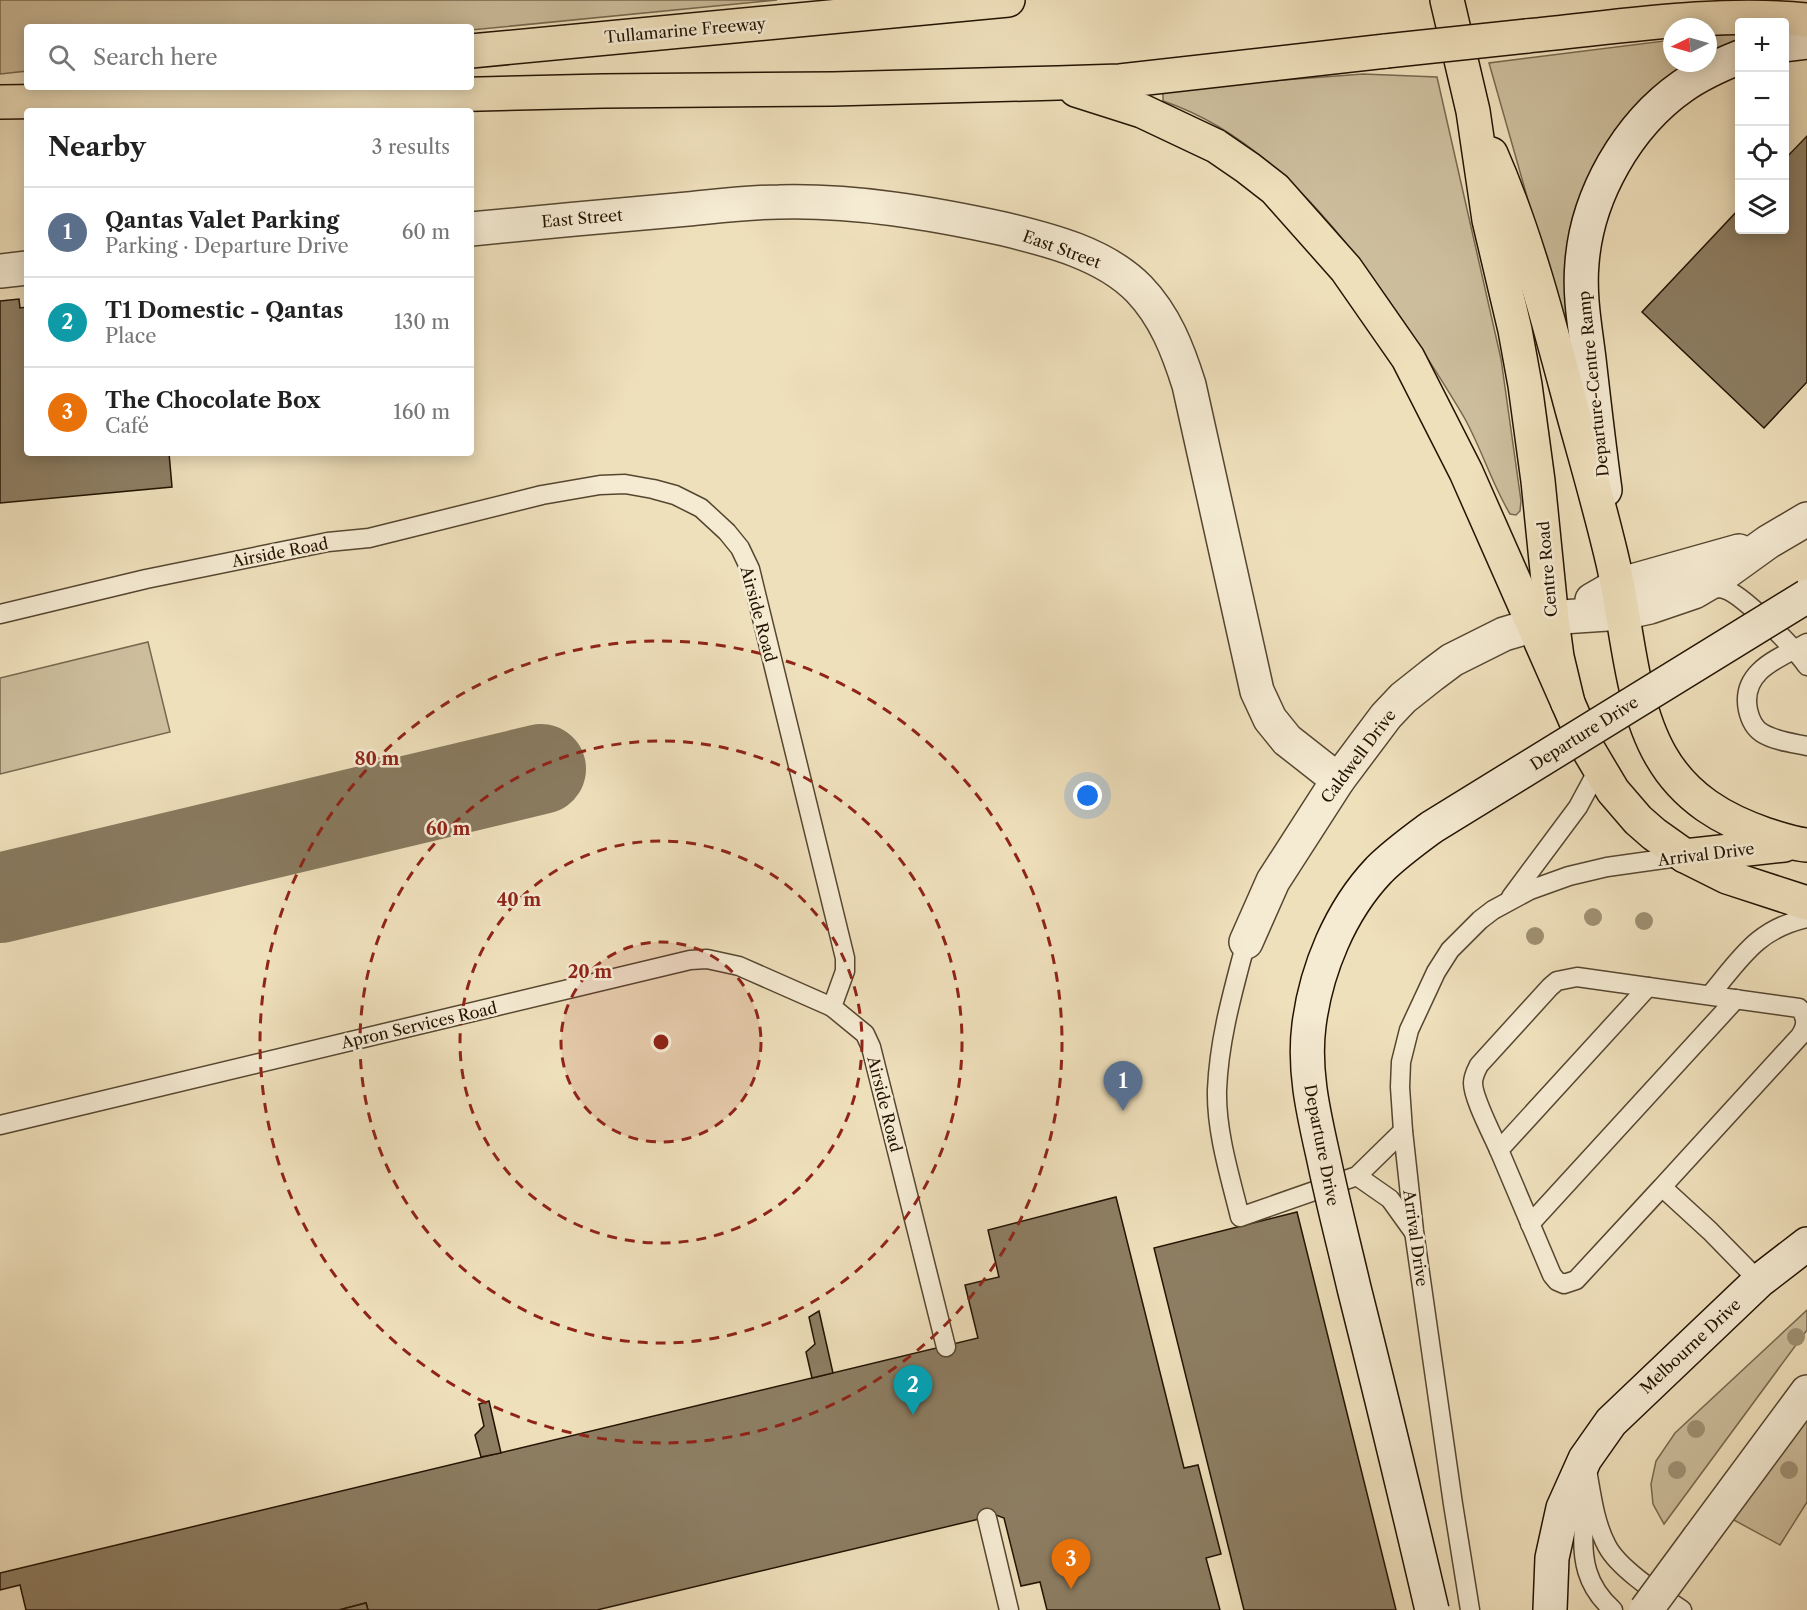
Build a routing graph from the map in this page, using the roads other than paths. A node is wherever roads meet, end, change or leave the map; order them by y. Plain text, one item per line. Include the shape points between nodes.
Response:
1 (1008, 0) edge
2 (1447, 0) edge
3 (1807, 20) edge
4 (1807, 42) edge
5 (1789, 44) edge
6 (474, 51) edge
7 (1735, 59) edge
8 (1058, 83) junction
9 (64, 90) edge
10 (0, 96) edge
11 (0, 102) edge
12 (1473, 111) junction
13 (474, 229) edge
14 (24, 268) edge
15 (0, 271) edge
16 (1807, 519) edge
17 (1768, 542) junction
18 (1618, 586) junction
19 (1694, 592) junction
20 (1807, 596) edge
21 (0, 614) edge
22 (1549, 621) junction
23 (1801, 646) edge
24 (1807, 666) edge
25 (1807, 746) edge
26 (1599, 768) junction
27 (1338, 780) junction
28 (1805, 844) edge
29 (1684, 856) junction
30 (1508, 901) junction
31 (1807, 903) edge
32 (1807, 918) edge
33 (1246, 942) joint
34 (1648, 987) junction
35 (1710, 995) junction
36 (1736, 999) junction
37 (831, 1007) junction
38 (0, 1125) edge
39 (1403, 1131) junction
40 (1499, 1150) junction
41 (1357, 1176) junction
42 (1662, 1187) junction
43 (1530, 1224) junction
44 (1414, 1232) junction
45 (1807, 1244) edge
46 (1759, 1281) junction
47 (946, 1347) dead end
48 (1807, 1392) edge
49 (1585, 1459) junction
50 (987, 1518) dead end
51 (1009, 1610) edge
52 (1432, 1610) edge
53 (1470, 1610) edge
54 (1550, 1610) edge
55 (1613, 1610) edge
56 (1646, 1610) edge
57 (1682, 1610) edge

1 - 6 main road, Tullamarine Freeway
2 - 12 main road, Centre Road
3 - 8 main road, bridge via 1716,18 1120,81
4 - 5 street
7 - 18 street, Departure-Centre Ramp via 1682,87 1637,130 1599,193 1587,228 1581,297
8 - 11 main road
8 - 22 main road via 1142,111 1216,146 1275,189 1346,269 1407,358
9 - 10 main road
12 - 18 main road, Centre Road via 1520,227
12 - 22 main road, Centre Road via 1489,220 1515,330 1533,434
13 - 27 street, East Street via 778,202 829,203 977,223 1026,234 1114,268 1139,289 1162,317 1189,385 1257,691 1270,719 1287,740
14 - 15 street
16 - 17 street, Caldwell Drive
17 - 18 street, Caldwell Drive
17 - 19 street, Caldwell Drive
18 - 19 street, Caldwell Drive via 1650,607
18 - 22 street, Caldwell Drive
18 - 28 main road, Centre Road via 1641,708 1661,758 1691,795 1721,816 1761,833
19 - 23 lane via 1715,588 1733,593
20 - 52 street, Departure Drive, bridge via 1410,843 1362,891 1329,951 1309,1024 1312,1107
21 - 37 lane, Airside Road via 146,579 328,542 369,538 579,487 625,484 675,495 715,520 740,548 750,569 844,958 845,971
22 - 26 main road via 1568,704
22 - 27 street, Caldwell Drive via 1475,647 1432,675 1386,716
23 - 24 lane
23 - 25 lane via 1756,673 1746,694 1751,721 1757,730
26 - 29 main road via 1638,820
26 - 30 lane, Arrival Drive via 1578,807
27 - 33 street, Caldwell Drive via 1273,881
28 - 29 main road, Arrival Drive
29 - 30 lane, Arrival Drive via 1569,876
29 - 31 main road via 1727,877
30 - 39 lane, Arrival Drive via 1480,920 1436,972 1409,1030 1401,1062
32 - 35 lane via 1786,922 1764,934
33 - 41 lane via 1228,1009 1217,1092 1227,1164 1240,1216
34 - 35 lane
34 - 40 lane
34 - 40 lane via 1577,978 1557,981 1550,987 1474,1075 1475,1095
35 - 36 lane
36 - 42 lane via 1799,1008 1805,1017 1804,1030
36 - 43 lane
37 - 38 lane, Apron Services Road via 738,966 707,959 690,960
37 - 47 lane, Airside Road via 865,1034 871,1047
39 - 41 lane
39 - 44 lane, Arrival Drive
40 - 43 lane
41 - 44 lane via 1390,1199
42 - 43 lane via 1571,1283 1564,1284 1552,1275
42 - 46 lane
44 - 53 lane, Arrival Drive
45 - 46 street, Melbourne Drive
46 - 49 street, Melbourne Drive via 1611,1422
48 - 56 street, bridge
49 - 54 street via 1563,1508 1552,1558
49 - 55 lane via 1583,1551 1595,1593
49 - 57 lane via 1606,1546 1618,1563
50 - 51 lane

